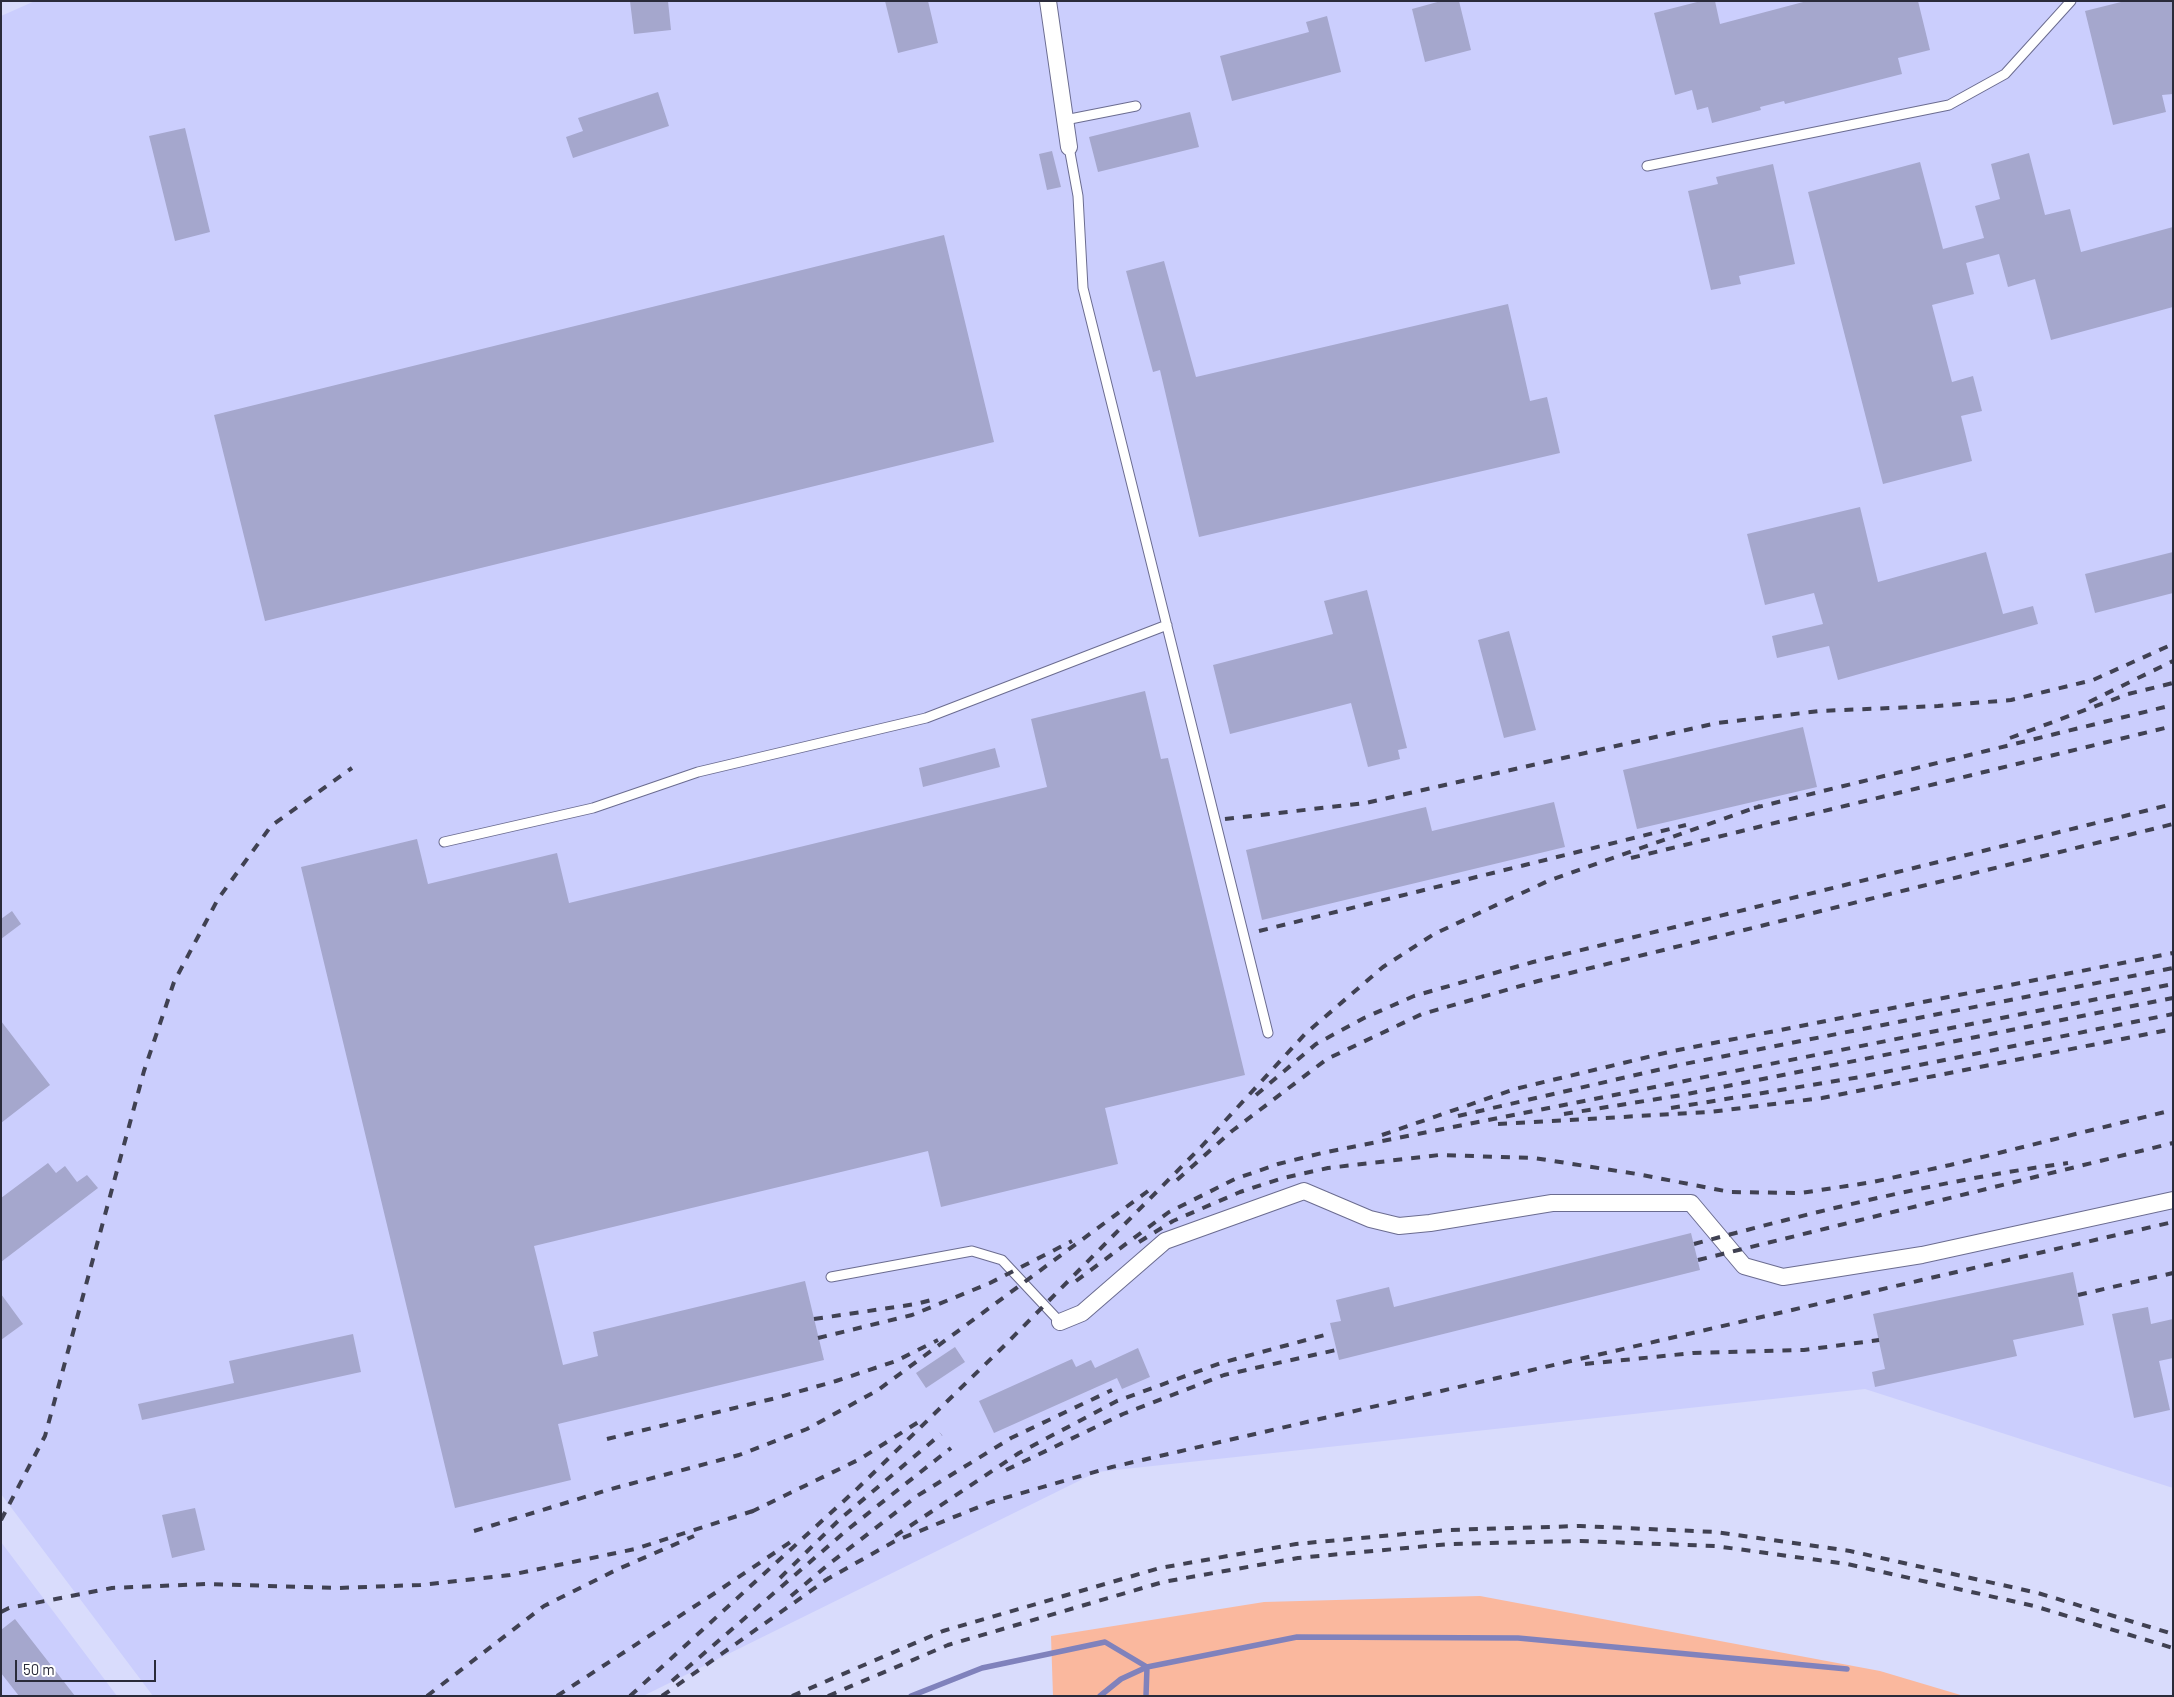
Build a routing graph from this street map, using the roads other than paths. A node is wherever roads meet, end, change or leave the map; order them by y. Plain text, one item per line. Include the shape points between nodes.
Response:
1 (1048, 1) edge
2 (2071, 1) edge
3 (1136, 106) dead end
4 (1065, 120) junction
5 (1069, 147) joint
6 (1647, 166) dead end
7 (1167, 625) junction
8 (444, 842) dead end
9 (1268, 1033) dead end
10 (2173, 1200) edge
11 (832, 1277) dead end
12 (1060, 1322) joint

1 - 4 street
2 - 6 lane via 2005,74 1949,105
3 - 4 lane
4 - 5 street
5 - 7 lane via 1078,196 1083,288
7 - 8 lane via 926,718 698,772 593,808
7 - 9 lane
10 - 12 street via 1922,1255 1783,1277 1744,1266 1690,1203 1552,1203 1430,1224 1399,1226 1370,1219 1304,1191 1165,1241 1082,1313
11 - 12 lane via 972,1251 1002,1260

